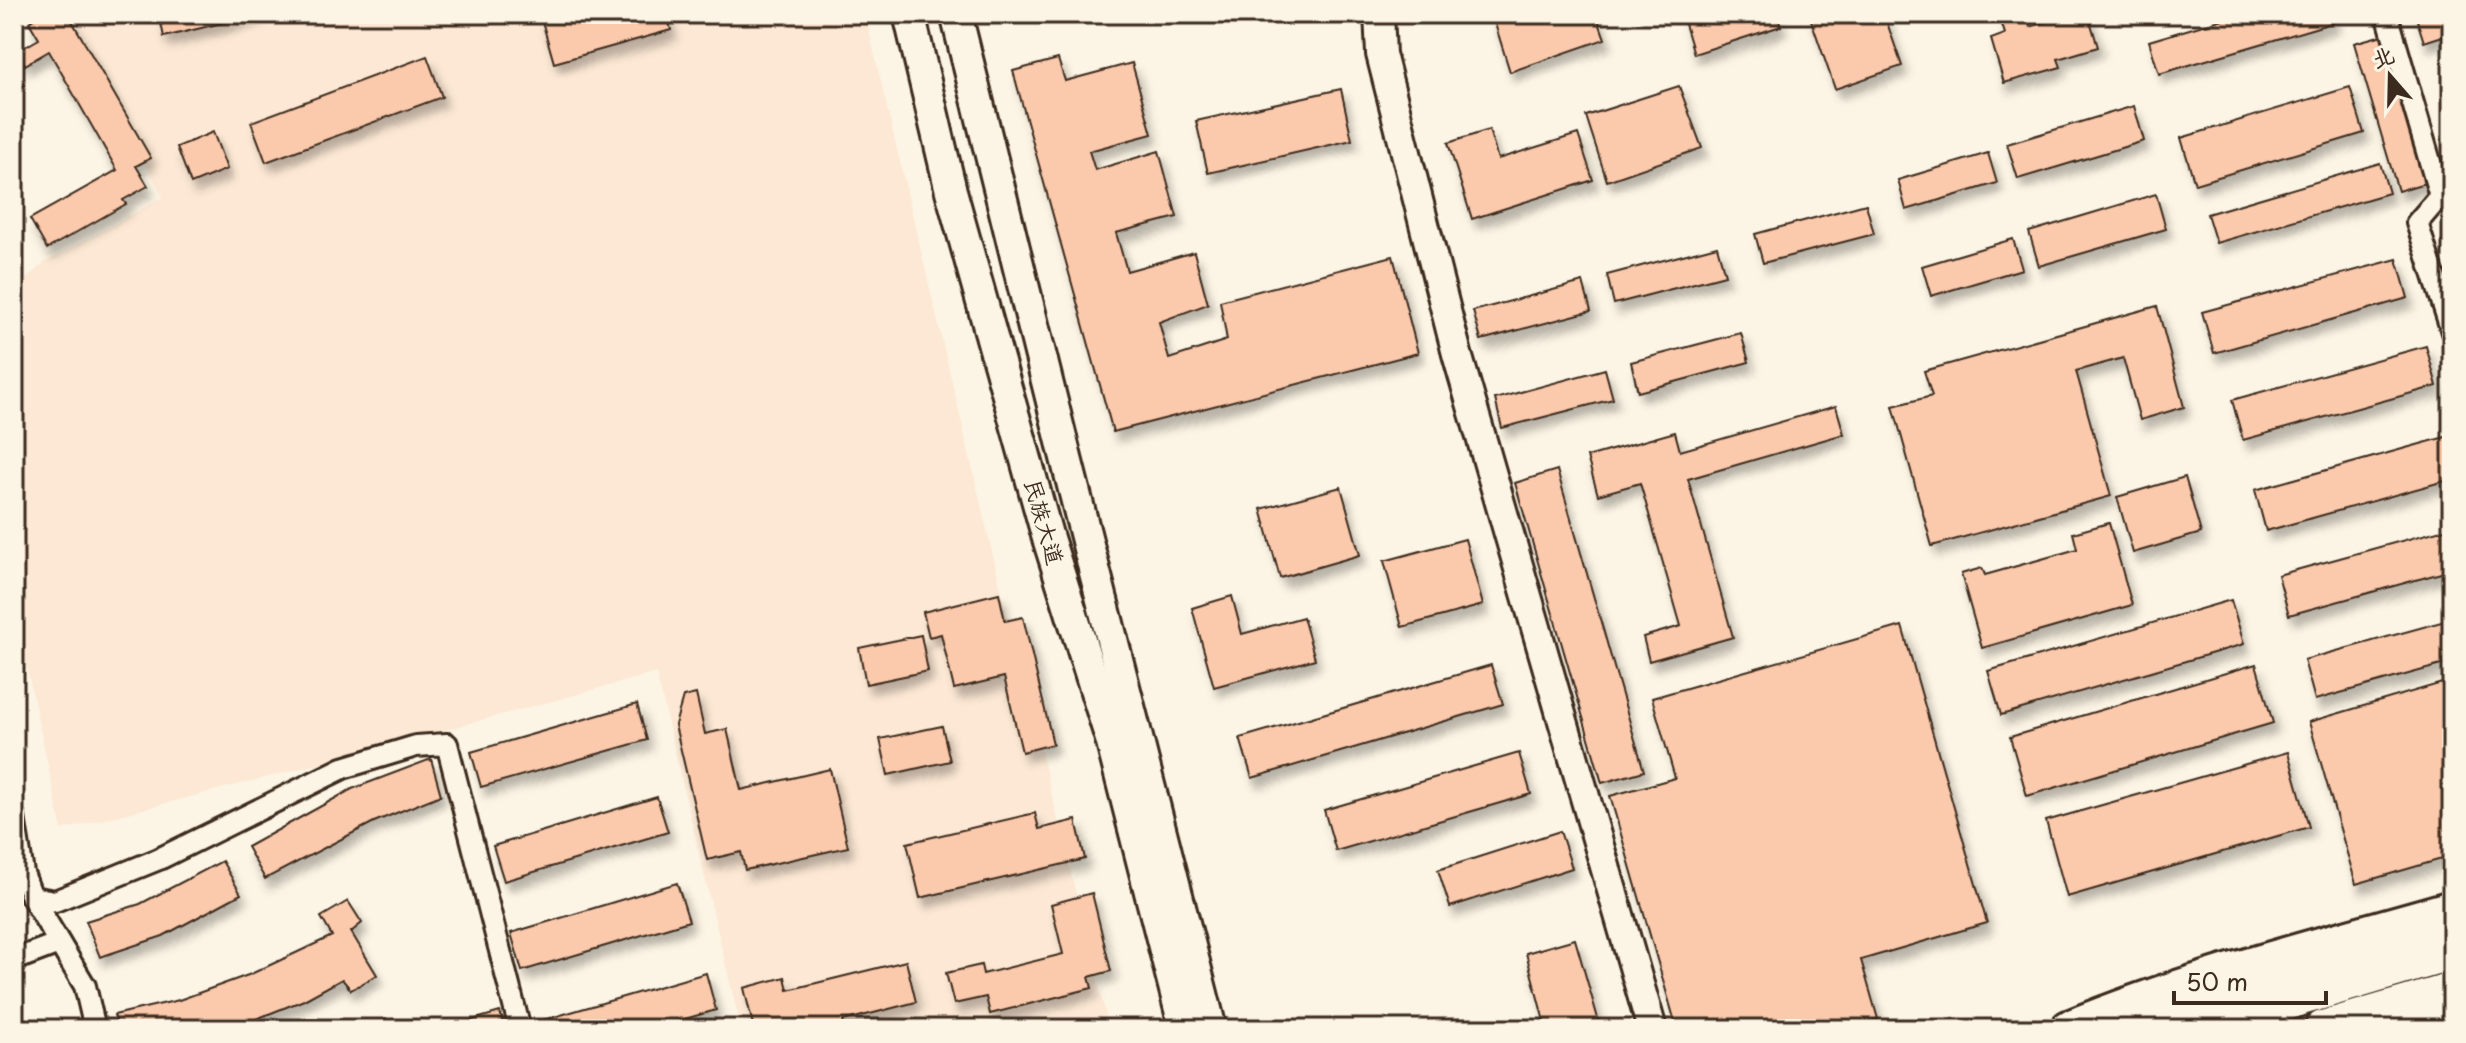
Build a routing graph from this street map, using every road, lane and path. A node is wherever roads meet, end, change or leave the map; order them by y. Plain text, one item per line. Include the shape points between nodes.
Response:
1 (909, 14) edge
2 (956, 14) edge
3 (1379, 14) edge
4 (2387, 14) edge
5 (2452, 332) edge
6 (14, 817) edge
7 (25, 890) edge
8 (2452, 909) edge
9 (2452, 931) edge
10 (59, 943) junction
11 (2452, 952) edge
12 (14, 960) edge
13 (2452, 991) edge
14 (2452, 1010) edge
15 (95, 1029) edge
16 (520, 1029) edge
17 (1185, 1029) edge
18 (1211, 1029) edge
19 (1652, 1029) edge
20 (2069, 1029) edge
21 (2122, 1029) edge
22 (2194, 1029) edge
23 (2323, 1029) edge
24 (2390, 1029) edge

1 - 17 main road, 民族大道 via 951,191 1047,535 1111,739
2 - 18 main road, 民族大道
3 - 19 street via 1381,54 1457,354
4 - 5 street via 2440,196 2417,223
6 - 7 street
7 - 10 street
7 - 16 street via 55,901 159,859 343,768 416,746 447,744
8 - 20 highway via 2208,980
9 - 21 main road
10 - 12 street
10 - 15 street via 85,986
11 - 22 highway
13 - 23 highway
14 - 24 main road

